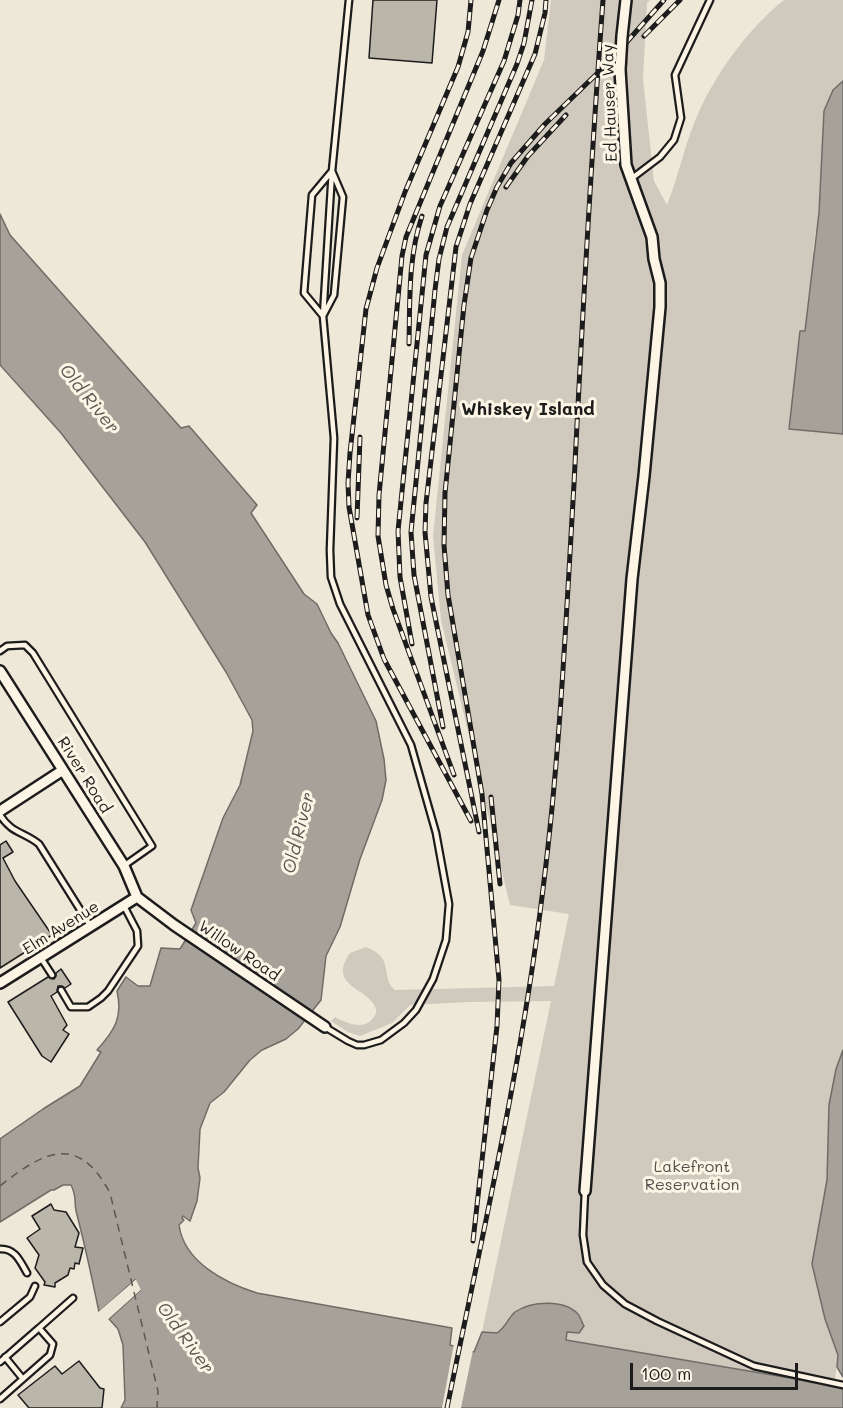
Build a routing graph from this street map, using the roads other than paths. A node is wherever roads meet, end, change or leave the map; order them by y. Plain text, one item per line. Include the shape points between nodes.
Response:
1 (349, 0) edge
2 (626, 0) edge
3 (710, 2) edge
4 (332, 171) junction
5 (631, 179) junction
6 (323, 316) junction
7 (0, 651) edge
8 (0, 670) edge
9 (63, 771) junction
10 (0, 813) edge
11 (124, 866) junction
12 (137, 897) junction
13 (124, 906) junction
14 (91, 927) junction
15 (41, 958) junction
16 (52, 975) dead end
17 (0, 983) edge
18 (61, 990) dead end
19 (325, 1027) joint
20 (585, 1191) joint
21 (0, 1249) edge
22 (27, 1273) dead end
23 (35, 1286) dead end
24 (73, 1298) dead end
25 (0, 1322) edge
26 (39, 1328) junction
27 (6, 1358) junction
28 (0, 1362) edge
29 (23, 1378) junction
30 (843, 1384) edge
31 (0, 1398) edge

1 - 4 lane
2 - 5 street, Ed Hauser Way, bridge via 620,70 626,165
3 - 5 lane via 675,75 681,118 674,140 660,157
4 - 6 lane
4 - 6 lane via 343,197 334,295
4 - 6 lane via 312,195 304,293
5 - 20 street, Ed Hauser Way via 652,237 660,307 632,579
6 - 19 lane via 334,438 331,577 340,604 411,745 436,832 449,904 446,940 434,980 404,1023 381,1040 364,1045
7 - 11 lane via 7,646 24,645 33,653 152,846
8 - 9 street, River Road
9 - 10 street
9 - 11 street, River Road
10 - 14 lane via 6,825 39,844
11 - 12 street, River Road
12 - 13 street, Elm Avenue
12 - 19 street, Willow Road
13 - 14 street, Elm Avenue
13 - 18 lane via 137,931 138,946 108,991 88,1006 71,1007
14 - 15 street, Elm Avenue
15 - 16 lane
15 - 17 street, Elm Avenue
20 - 30 lane via 583,1235 587,1262 596,1278 625,1304 754,1366
21 - 22 lane via 15,1254
23 - 25 lane via 30,1297
24 - 26 lane
26 - 27 lane
26 - 29 lane via 53,1344 50,1355
27 - 28 lane
27 - 29 lane
29 - 31 lane

